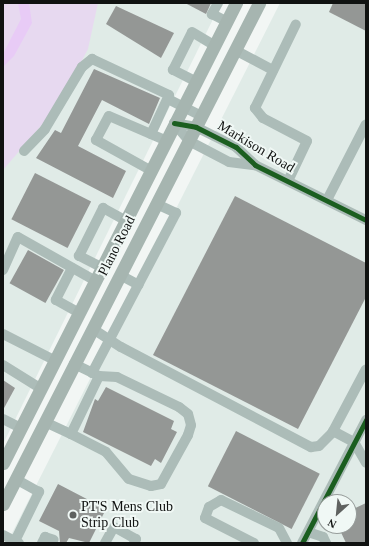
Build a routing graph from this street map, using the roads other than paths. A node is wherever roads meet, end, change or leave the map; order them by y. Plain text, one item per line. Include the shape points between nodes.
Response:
1 (218, 3) edge
2 (236, 3) edge
3 (259, 3) edge
4 (226, 21) junction
5 (296, 24) dead end
6 (214, 45) junction
7 (235, 50) junction
8 (273, 70) junction
9 (196, 81) junction
10 (168, 99) junction
11 (183, 106) junction
12 (199, 121) junction
13 (174, 123) junction
14 (366, 124) edge
15 (151, 134) junction
16 (165, 140) junction
17 (189, 141) junction
18 (24, 151) dead end
19 (255, 164) junction
20 (150, 170) junction
21 (288, 181) junction
22 (327, 200) junction
23 (157, 204) junction
24 (125, 220) junction
25 (366, 220) edge
26 (101, 267) junction
27 (72, 268) junction
28 (3, 270) edge
29 (120, 275) junction
30 (94, 280) junction
31 (139, 285) junction
32 (76, 316) junction
33 (93, 329) junction
34 (3, 334) edge
35 (112, 340) junction
36 (54, 360) junction
37 (74, 364) junction
38 (3, 366) edge
39 (366, 369) edge
40 (96, 375) junction
41 (40, 388) junction
42 (3, 419) edge
43 (366, 420) edge
44 (45, 422) junction
45 (20, 428) junction
46 (333, 431) junction
47 (71, 434) junction
48 (354, 442) junction
49 (3, 462) edge
50 (366, 463) edge
51 (16, 479) junction
52 (3, 504) edge
53 (308, 532) junction
54 (3, 535) edge
55 (54, 540) dead end
56 (17, 542) edge
57 (42, 543) edge
58 (105, 543) edge
59 (134, 543) edge
60 (254, 543) edge
61 (287, 543) edge
62 (302, 543) edge
63 (326, 543) edge

1 - 4 street via 212,14
2 - 4 main road, Plano Road
3 - 7 main road, Plano Road
4 - 6 main road, Plano Road
5 - 8 street
6 - 9 main road, Plano Road
6 - 9 street via 192,32 173,70
7 - 8 street
7 - 12 main road, Plano Road
8 - 21 street via 255,108 263,118 307,142
9 - 11 main road, Plano Road
10 - 11 street
10 - 15 street
10 - 18 street via 169,95 92,59 82,67 45,129
11 - 12 street
11 - 13 main road, Plano Road
12 - 13 street, Markison Road
12 - 17 main road, Plano Road
12 - 19 street, Markison Road
13 - 16 main road, Plano Road
13 - 17 street, Markison Road
14 - 22 street
15 - 16 street
15 - 20 street via 109,116 96,140
16 - 20 main road, Plano Road
17 - 19 street, Markison Road via 229,162
17 - 23 main road, Plano Road
19 - 21 street, Markison Road
20 - 24 main road, Plano Road
21 - 22 street, Markison Road
22 - 25 street, Markison Road
23 - 29 main road, Plano Road
23 - 31 street via 176,213
24 - 26 main road, Plano Road
24 - 26 street via 103,208 79,256
26 - 30 main road, Plano Road
27 - 28 street via 18,237
27 - 30 street
27 - 32 street via 56,300
29 - 31 street
29 - 33 main road, Plano Road
30 - 32 main road, Plano Road
31 - 35 street
32 - 33 main road
32 - 36 main road, Plano Road
33 - 35 street
33 - 37 main road, Plano Road
34 - 36 street
35 - 40 street
35 - 46 street via 311,447 319,446
36 - 41 main road, Plano Road
37 - 40 street
37 - 44 main road, Plano Road
38 - 41 street
39 - 46 street
40 - 47 street
40 - 47 street via 117,377 179,407 188,414 191,425 188,435 161,484 152,486 129,479 106,452
41 - 45 main road, Plano Road
42 - 45 street
43 - 48 street
44 - 47 street
44 - 51 main road, Plano Road
45 - 49 main road, Plano Road
46 - 48 street
48 - 50 street
48 - 53 street
49 - 51 main road
51 - 52 main road, Plano Road
51 - 56 street via 39,492
53 - 62 street
53 - 63 street via 322,537
54 - 56 street
55 - 57 street via 45,537
58 - 59 street via 114,527 136,539
60 - 61 street via 205,518 209,507 222,500 279,528

